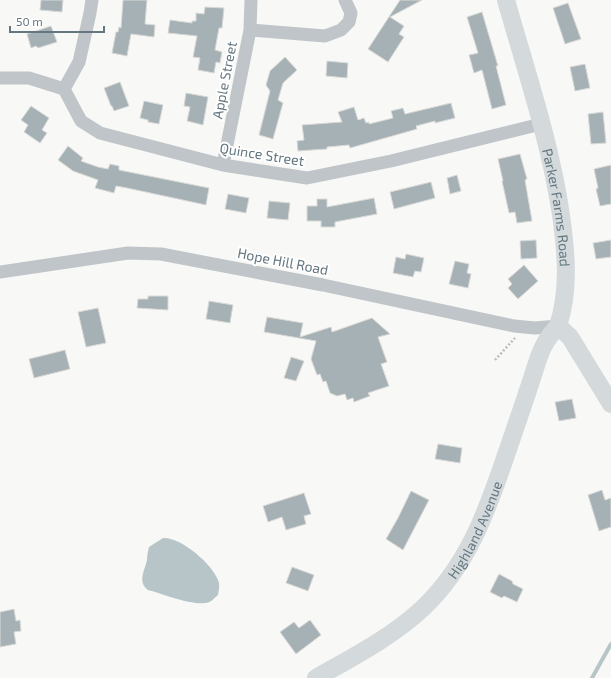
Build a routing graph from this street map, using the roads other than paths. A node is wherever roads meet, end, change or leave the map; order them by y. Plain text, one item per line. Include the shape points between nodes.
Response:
1 (92, 0) edge
2 (251, 0) edge
3 (345, 0) edge
4 (506, 0) edge
5 (250, 30) junction
6 (0, 78) edge
7 (64, 89) junction
8 (542, 124) junction
9 (223, 165) junction
10 (0, 272) edge
11 (558, 326) junction
12 (611, 404) edge
13 (316, 678) edge

1 - 7 street via 79,62
2 - 5 street, Apple Street
3 - 5 street via 351,13 349,22 341,30 325,36
4 - 8 street, Parker Farms Road
5 - 9 street, Apple Street
6 - 7 street via 29,78
7 - 9 street, Quince Street via 81,121 100,133
8 - 9 street, Quince Street via 391,161 307,178
8 - 11 street, Parker Farms Road via 552,165 566,259 565,298
10 - 11 street, Hope Hill Road via 128,253 161,254 323,285 514,326
11 - 12 street via 570,337
11 - 13 street, Highland Avenue via 541,350 483,520 462,562 446,584 415,615 380,641

